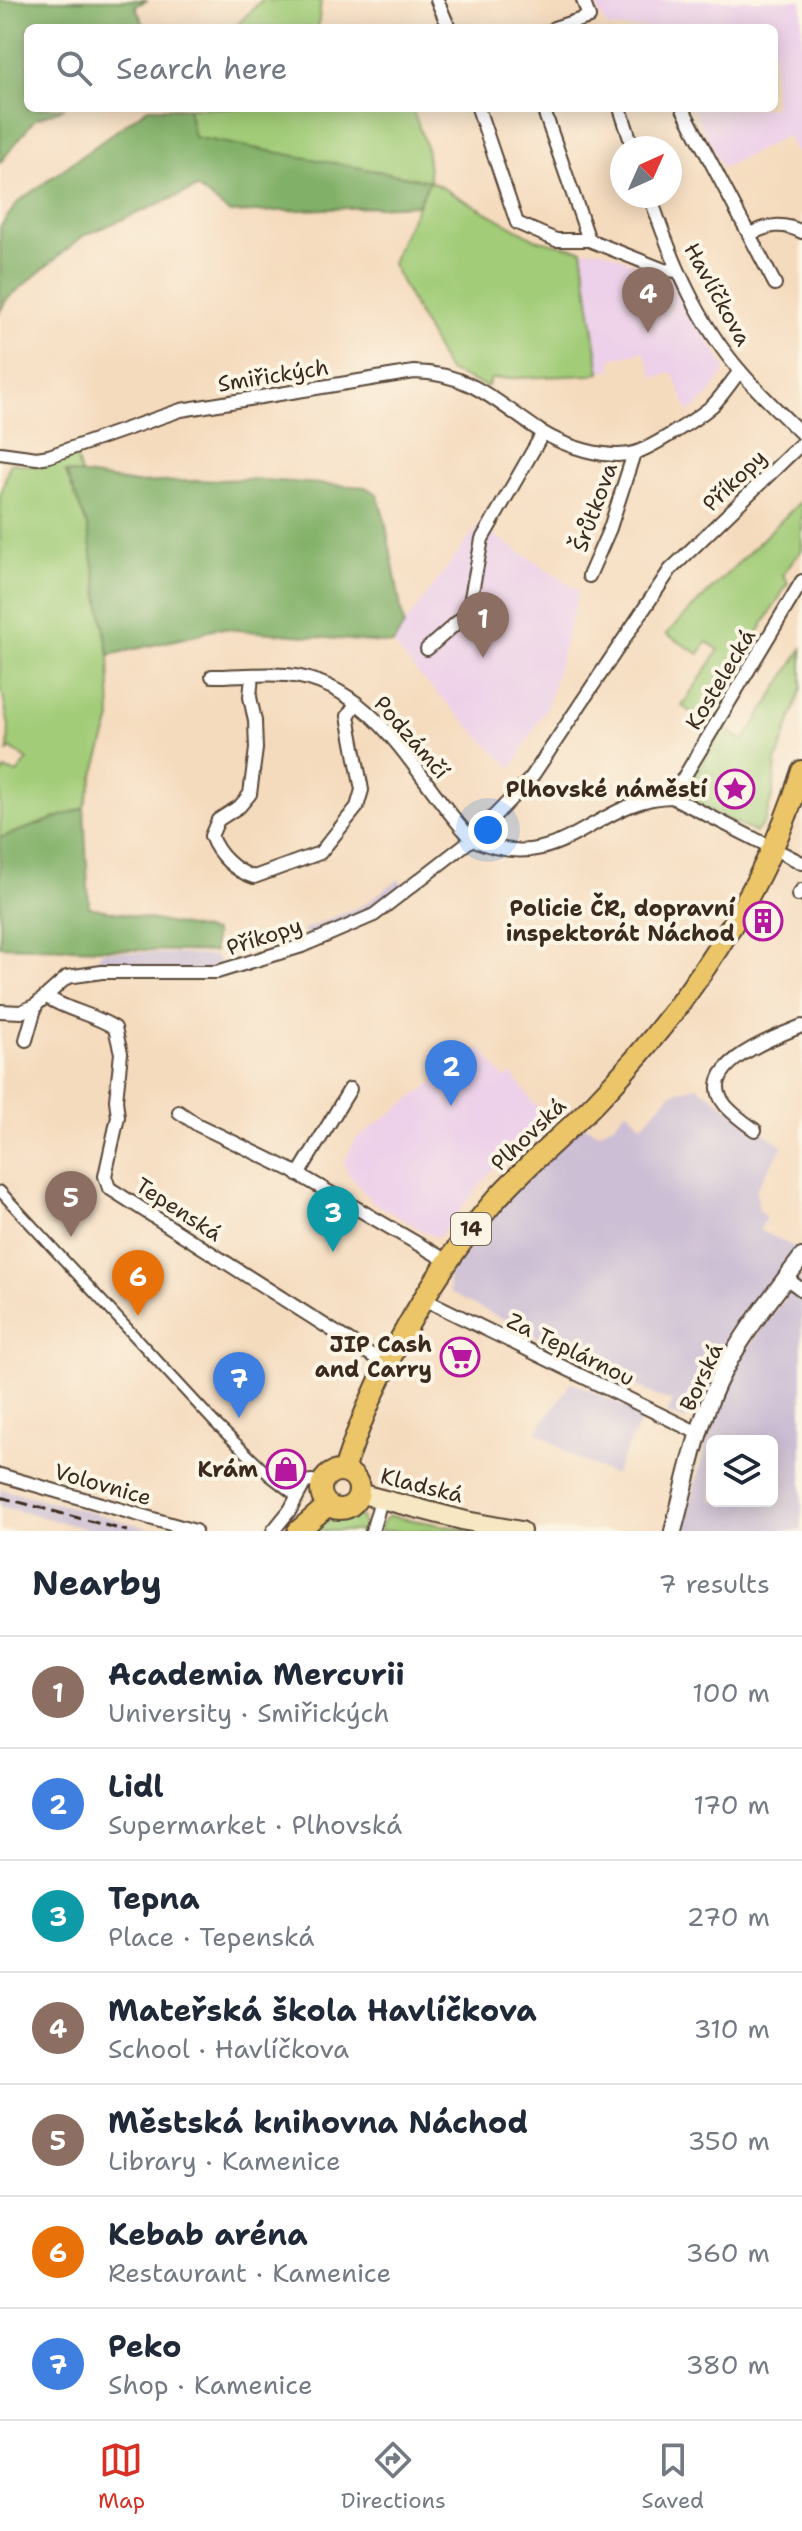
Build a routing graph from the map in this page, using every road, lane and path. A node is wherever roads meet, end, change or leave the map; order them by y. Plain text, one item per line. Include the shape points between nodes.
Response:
1 (437, 0) edge
2 (581, 0) edge
3 (591, 22) edge
4 (447, 24) edge
5 (479, 112) edge
6 (544, 112) edge
7 (621, 112) edge
8 (685, 112) edge
9 (629, 136) edge
10 (654, 208) edge
11 (802, 232) edge
12 (750, 234) junction
13 (589, 240) junction
14 (678, 271) junction
15 (775, 284) dead end
16 (740, 371) junction
17 (543, 433) junction
18 (802, 434) edge
19 (802, 443) edge
20 (0, 453) edge
21 (634, 453) junction
22 (589, 576) dead end
23 (802, 581) edge
24 (427, 649) dead end
25 (212, 676) dead end
26 (252, 676) junction
27 (356, 703) junction
28 (802, 771) edge
29 (672, 797) junction
30 (472, 839) junction
31 (774, 850) junction
32 (802, 863) edge
33 (42, 1001) junction
34 (0, 1011) edge
35 (802, 1026) edge
36 (26, 1040) dead end
37 (350, 1089) dead end
38 (179, 1112) dead end
39 (755, 1130) dead end
40 (298, 1175) junction
41 (0, 1191) edge
42 (802, 1257) edge
43 (449, 1262) junction
44 (786, 1278) junction
45 (802, 1290) edge
46 (424, 1299) junction
47 (387, 1365) junction
48 (700, 1434) junction
49 (344, 1470) junction
50 (0, 1475) edge
51 (322, 1484) junction
52 (358, 1493) junction
53 (298, 1494) junction
54 (381, 1500) junction
55 (327, 1506) junction
56 (195, 1531) edge
57 (273, 1531) edge
58 (298, 1531) edge
59 (372, 1531) edge
60 (521, 1531) edge
61 (673, 1531) edge

1 - 4 street
2 - 3 street
5 - 13 street via 517,223 556,240
6 - 13 street
7 - 9 street
8 - 12 street
10 - 14 street, Havlíčkova
11 - 12 street via 776,224
12 - 15 street
13 - 14 street
14 - 16 street, Havlíčkova
16 - 18 street, Havlíčkova
16 - 21 street via 714,404
17 - 20 street, Smiřických via 470,383 414,372 181,410 49,456
17 - 21 street, Smiřických via 580,449
17 - 24 street via 482,539 469,608
19 - 30 street, Příkopy via 670,570 531,778
21 - 22 street, Šrůtkova
23 - 29 street, Kostelecká
25 - 26 street, Podzámčí
26 - 27 street, Podzámčí via 307,679 335,687
26 - 27 street via 256,749 250,794 218,820 211,836 225,858 254,877 320,853 357,807 362,790 348,716
27 - 30 street, Podzámčí via 385,729
28 - 31 main road, 14
29 - 30 street via 635,803 543,848 516,851
29 - 31 street
30 - 33 street, Příkopy via 374,915 302,946 217,972 67,977
31 - 32 street
31 - 43 main road, Plhovská / 14 via 666,1022 594,1104 493,1203
33 - 34 street via 21,1012
33 - 36 street
33 - 47 street, Tepenská via 100,1018 115,1028 121,1053 118,1117 105,1176 109,1188
35 - 39 street via 722,1069 717,1082 722,1100
37 - 40 street
38 - 40 street
40 - 43 street
41 - 53 street via 215,1423 270,1476
42 - 44 street, Borská
43 - 46 main road, Plhovská / 14
44 - 45 street
44 - 48 street, Borská via 717,1384
46 - 47 main road, Plhovská / 14
46 - 48 street, Za Teplárnou
47 - 49 main road, Plhovská / 14
48 - 61 street, Borská
49 - 51 main road via 330,1473
49 - 52 main road via 355,1476
50 - 56 street, Volovnice
51 - 53 street via 307,1481
51 - 55 main road
52 - 54 main road, Kladská
52 - 55 main road via 345,1508
53 - 57 street
54 - 59 street
54 - 60 main road, Kladská
55 - 58 main road

